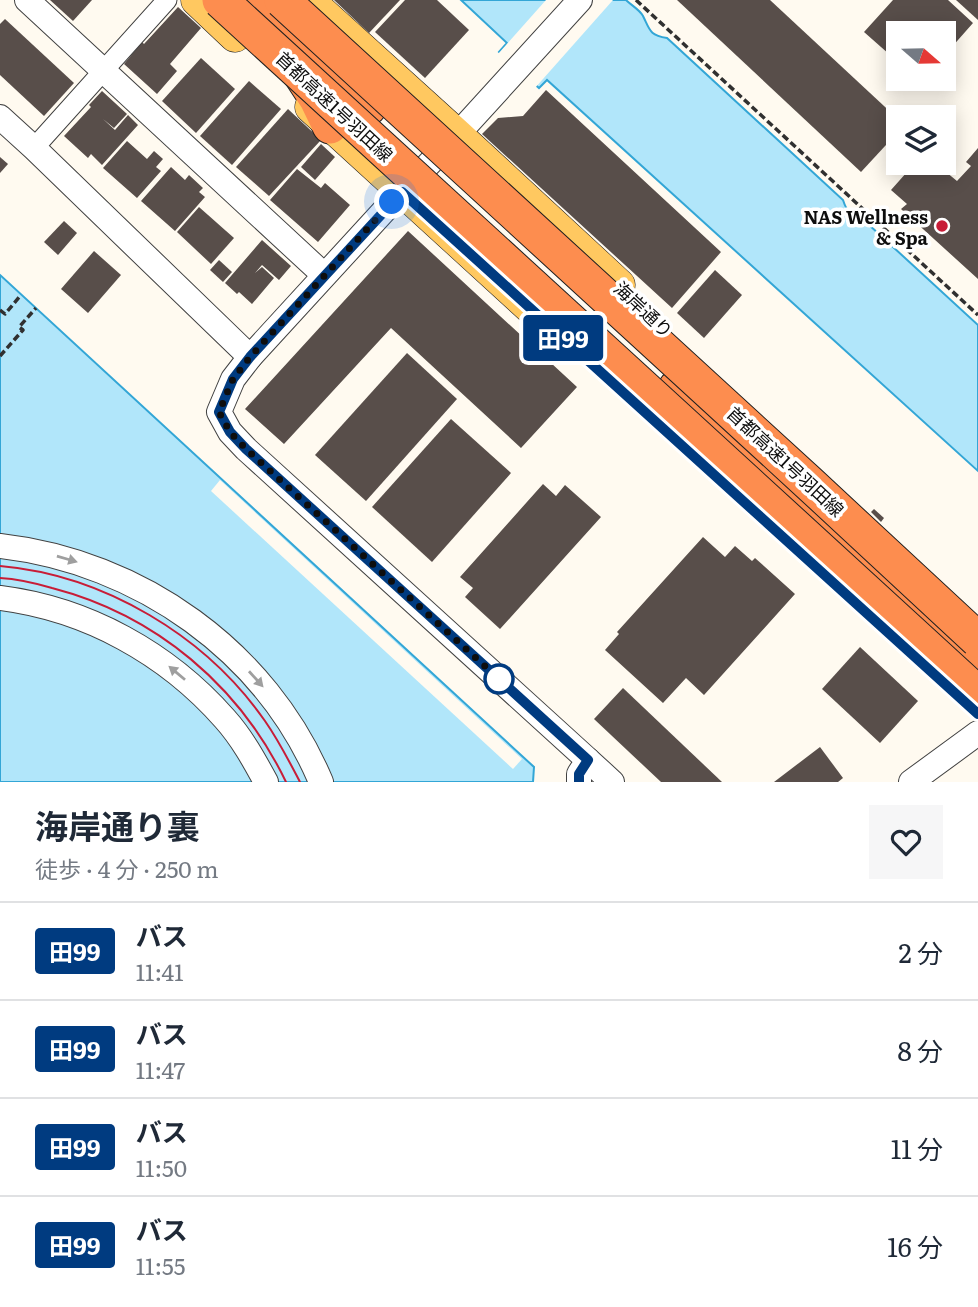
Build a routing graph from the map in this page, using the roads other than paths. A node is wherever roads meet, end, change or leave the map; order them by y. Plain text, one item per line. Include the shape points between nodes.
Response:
1 (27, 0) edge
2 (167, 0) edge
3 (197, 0) edge
4 (220, 0) edge
5 (250, 0) edge
6 (271, 0) edge
7 (282, 0) edge
8 (308, 0) edge
9 (580, 0) edge
10 (104, 70) junction
11 (0, 117) edge
12 (330, 126) junction
13 (457, 135) junction
14 (34, 148) junction
15 (402, 192) junction
16 (324, 275) junction
17 (250, 357) junction
18 (652, 417) junction
19 (806, 483) junction
20 (0, 546) edge
21 (0, 598) edge
22 (978, 621) edge
23 (978, 640) edge
24 (978, 666) edge
25 (978, 694) edge
26 (978, 714) edge
27 (978, 733) edge
28 (583, 771) edge
29 (266, 782) edge
30 (321, 782) edge
31 (612, 782) edge
32 (911, 782) edge

1 - 10 street
2 - 10 street
3 - 12 main road
4 - 25 highway, 首都高速1号羽田線, bridge
5 - 12 highway
6 - 19 highway via 369,107 676,388 755,438
7 - 23 highway, 首都高速1号羽田線, bridge
8 - 13 main road, 海岸通り
9 - 13 street
10 - 14 street
10 - 16 street
11 - 14 street
12 - 15 main road
13 - 15 street
13 - 19 main road, 海岸通り
14 - 17 street
15 - 16 street
15 - 18 main road
16 - 17 street
17 - 28 street via 233,379 219,412 230,432
18 - 19 highway via 767,474
18 - 26 main road
19 - 22 main road, 海岸通り
19 - 24 highway
20 -> 30 street via 60,557 103,572 165,601 194,621 221,642 266,690 305,748
29 -> 21 street via 227,721 168,665 121,636 70,614
27 - 32 street
28 - 31 street

